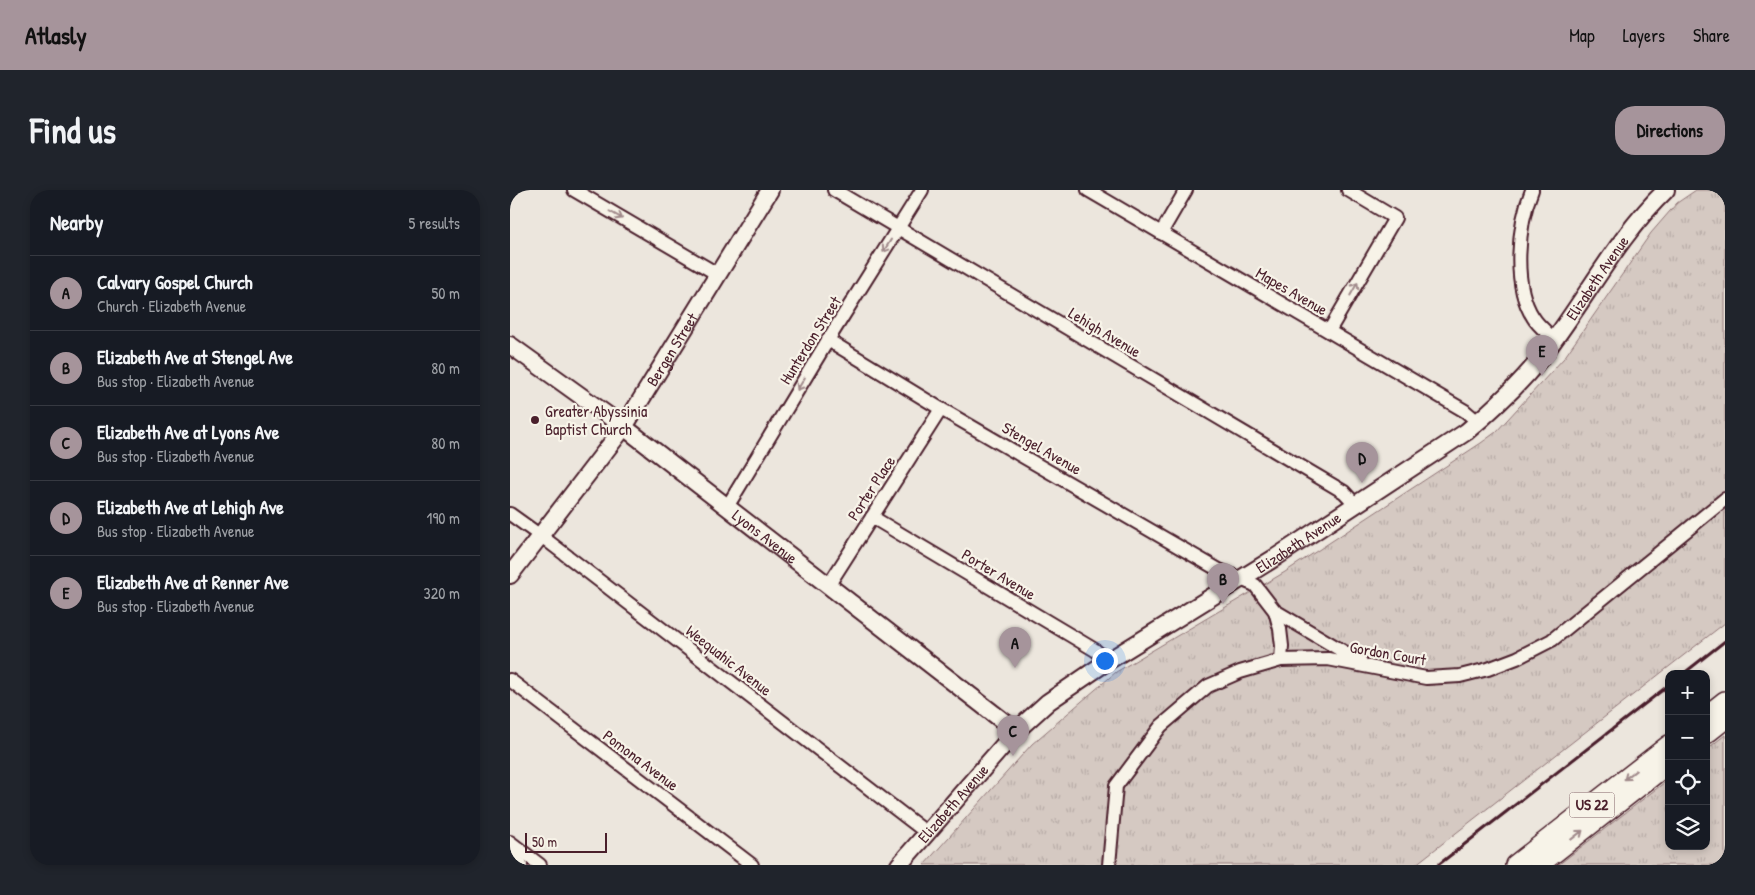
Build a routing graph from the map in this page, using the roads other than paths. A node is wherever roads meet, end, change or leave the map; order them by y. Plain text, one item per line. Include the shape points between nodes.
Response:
1 (574, 190) edge
2 (770, 190) edge
3 (834, 190) edge
4 (922, 190) edge
5 (1088, 190) edge
6 (1186, 190) edge
7 (1348, 190) edge
8 (1532, 190) edge
9 (1666, 190) edge
10 (898, 229) junction
11 (1161, 233) junction
12 (719, 275) junction
13 (1329, 331) junction
14 (1554, 339) junction
15 (828, 340) junction
16 (510, 345) edge
17 (942, 409) junction
18 (1478, 422) junction
19 (624, 427) junction
20 (1725, 499) edge
21 (1356, 505) junction
22 (727, 507) junction
23 (510, 514) edge
24 (872, 518) junction
25 (540, 535) junction
26 (510, 575) edge
27 (1241, 579) junction
28 (828, 586) junction
29 (1275, 611) junction
30 (1281, 660) junction
31 (1108, 661) junction
32 (1368, 666) junction
33 (510, 680) edge
34 (1725, 701) edge
35 (1707, 715) edge
36 (1725, 719) edge
37 (1710, 731) edge
38 (1016, 732) junction
39 (1665, 748) edge
40 (1665, 766) edge
41 (927, 833) junction
42 (510, 842) edge
43 (510, 856) edge
44 (521, 865) edge
45 (540, 865) edge
46 (752, 865) edge
47 (899, 865) edge
48 (1109, 865) edge
49 (1515, 865) edge
50 (1539, 865) edge

1 -> 12 street
2 - 12 main road, Bergen Street
3 - 10 street, Lehigh Avenue
4 - 10 street, Hunterdon Street
5 - 11 street, Mapes Avenue
6 - 11 street
13 -> 7 street via 1395,218
8 - 14 street via 1523,220 1519,251 1522,288 1533,317
9 - 14 main road, Elizabeth Avenue via 1640,219
10 -> 15 street, Hunterdon Street
10 - 21 street, Lehigh Avenue via 1344,492
11 - 13 street, Mapes Avenue
12 - 19 main road, Bergen Street
13 - 18 street, Mapes Avenue via 1465,411
14 - 18 main road, Elizabeth Avenue via 1532,367
15 - 17 street, Stengel Avenue
15 -> 22 street, Hunterdon Street
16 - 19 main road, Lyons Avenue
17 - 24 street, Porter Place
17 - 27 street, Stengel Avenue via 1219,570
18 - 21 main road, Elizabeth Avenue
19 - 22 main road, Lyons Avenue
19 - 25 main road, Bergen Street
20 - 32 street, Gordon Court via 1552,640 1517,658 1460,676 1426,678
21 - 27 main road, Elizabeth Avenue
22 - 28 main road, Lyons Avenue
23 - 25 street, Weequahic Avenue
24 - 28 street, Porter Place
24 - 31 street, Porter Avenue via 1095,650
25 - 26 main road, Bergen Street
25 - 41 street, Weequahic Avenue
27 - 29 street, Stengel Avenue via 1255,585
27 - 31 main road, Elizabeth Avenue
28 - 38 main road, Lyons Avenue
29 - 30 street via 1280,629
29 - 32 street
30 - 32 street, Gordon Court via 1328,659
30 - 48 street, Gordon Court via 1208,686 1161,726 1116,786
31 - 38 main road, Elizabeth Avenue via 1048,702
33 - 46 street, Pomona Avenue
34 - 35 highway
36 - 37 highway
38 - 41 main road, Elizabeth Avenue
39 -> 49 highway, US 22
50 -> 40 highway, US 22
41 - 47 main road, Elizabeth Avenue
42 - 45 street
43 - 44 street

